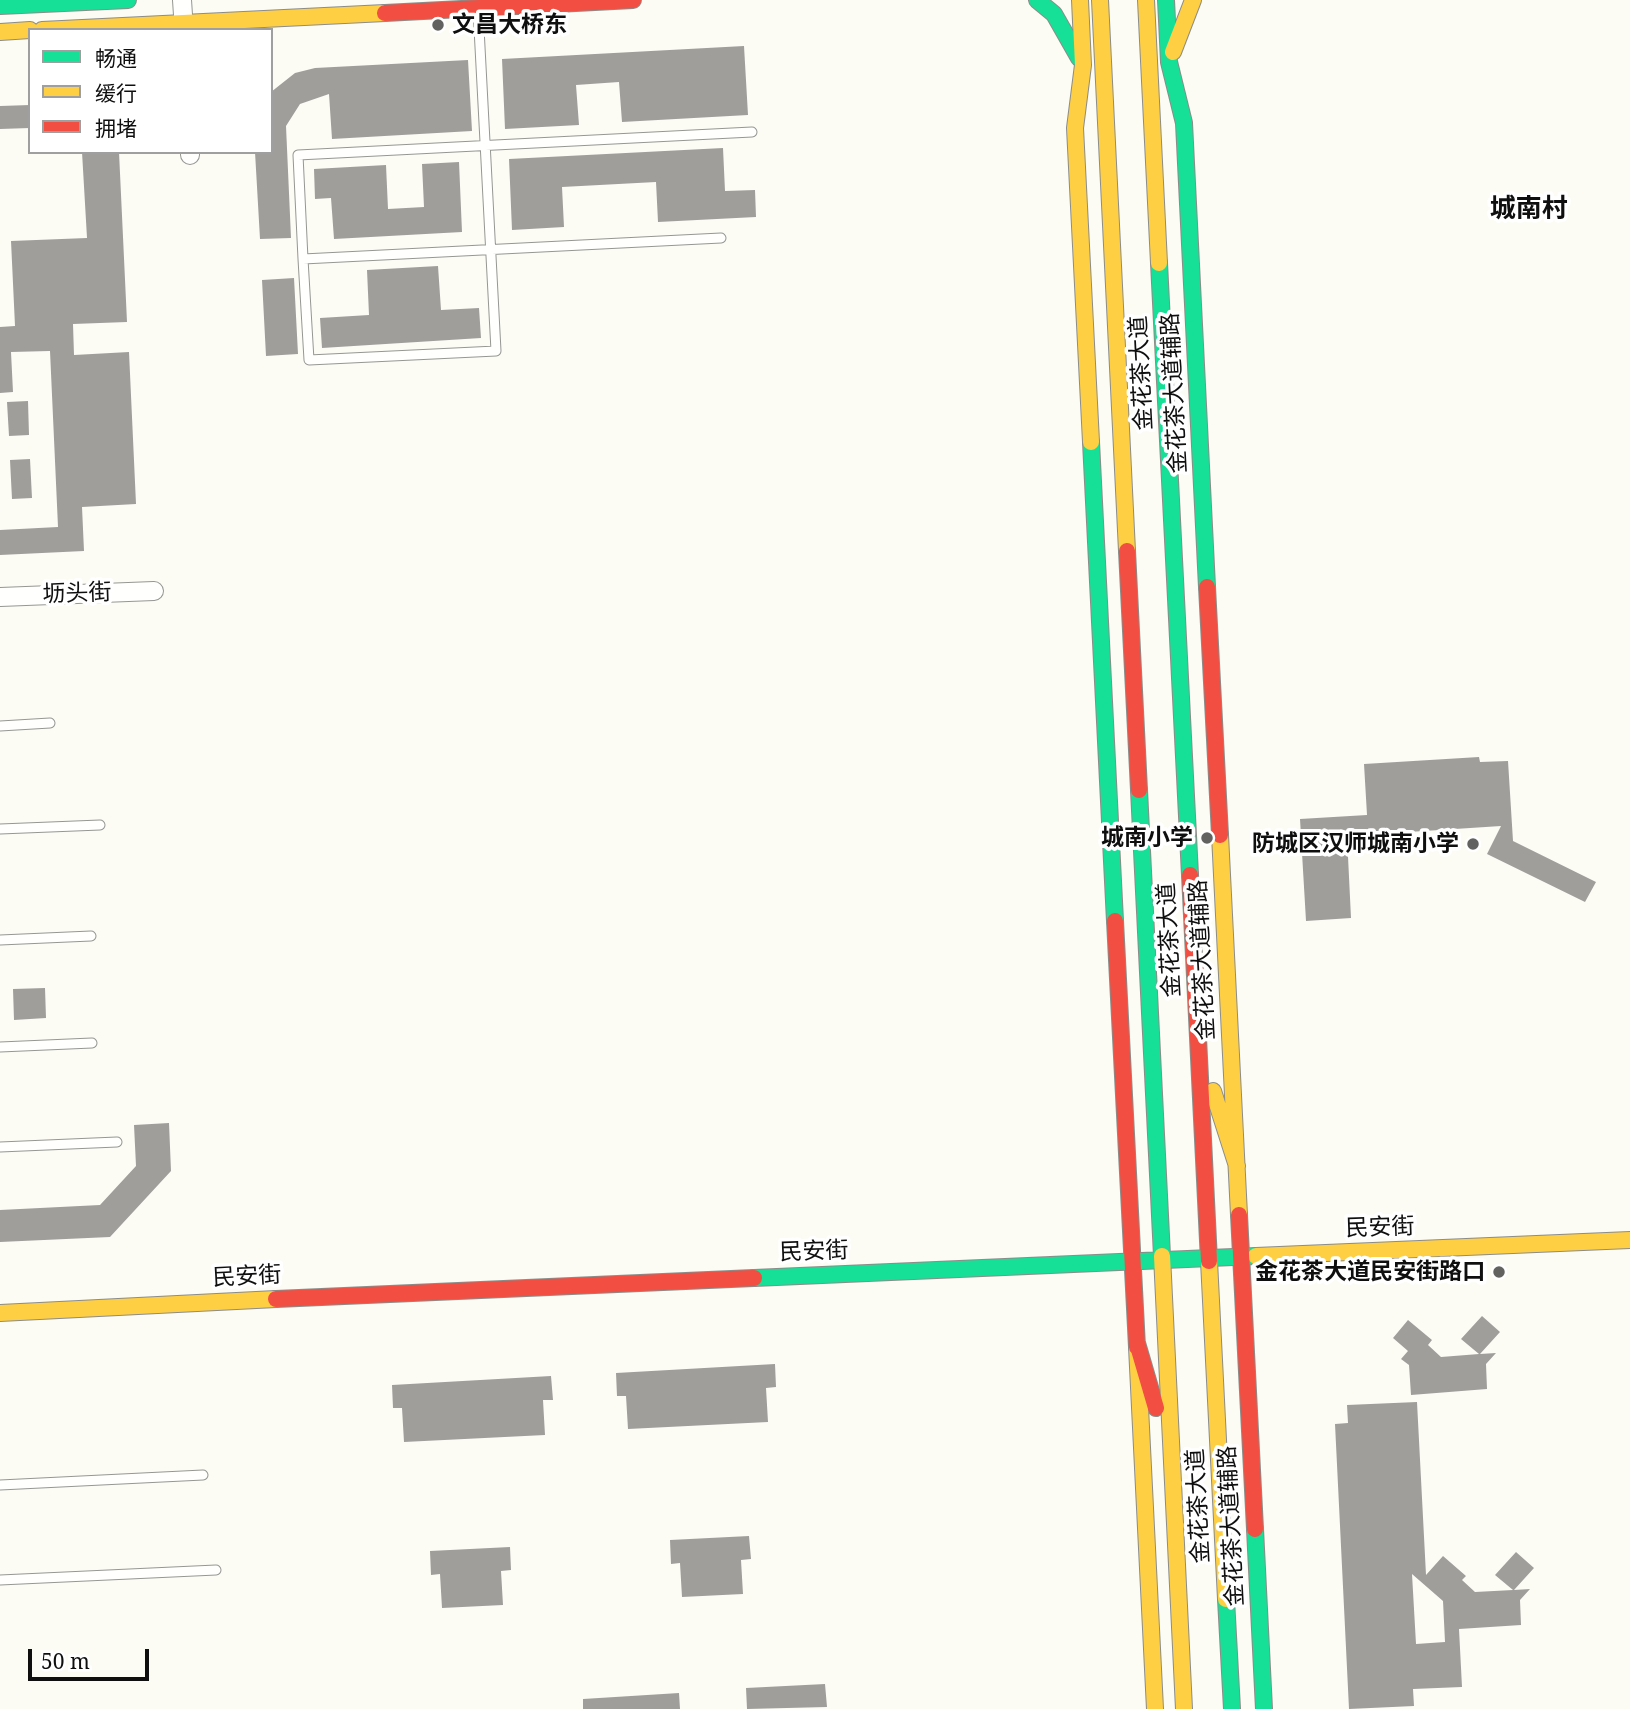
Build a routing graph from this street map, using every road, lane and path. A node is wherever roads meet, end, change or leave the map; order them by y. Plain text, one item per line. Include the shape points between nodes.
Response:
1 (128, 0) edge
2 (182, 0) edge
3 (633, 0) edge
4 (1037, 0) edge
5 (1080, 0) edge
6 (1100, 0) edge
7 (1146, 0) edge
8 (1166, 0) edge
9 (1193, 0) edge
10 (557, 2) edge
11 (0, 6) edge
12 (478, 8) junction
13 (184, 26) edge
14 (113, 28) edge
15 (28, 30) edge
16 (0, 32) edge
17 (1169, 62) junction
18 (1083, 65) junction
19 (1152, 113) junction
20 (1105, 115) junction
21 (752, 132) dead end
22 (485, 145) junction
23 (721, 238) dead end
24 (491, 249) junction
25 (303, 259) junction
26 (154, 591) dead end
27 (0, 597) edge
28 (50, 723) dead end
29 (0, 726) edge
30 (100, 825) dead end
31 (0, 829) edge
32 (91, 936) dead end
33 (0, 940) edge
34 (92, 1043) dead end
35 (0, 1047) edge
36 (1199, 1047) junction
37 (117, 1142) dead end
38 (0, 1147) edge
39 (1237, 1166) junction
40 (1630, 1240) edge
41 (1241, 1256) junction
42 (1209, 1258) junction
43 (1162, 1261) junction
44 (1133, 1262) junction
45 (0, 1313) edge
46 (1137, 1343) junction
47 (1171, 1462) junction
48 (203, 1475) dead end
49 (0, 1485) edge
50 (216, 1570) dead end
51 (0, 1580) edge
52 (1155, 1709) edge
53 (1184, 1709) edge
54 (1232, 1709) edge
55 (1264, 1709) edge

1 - 11 main road
2 - 13 street
3 - 10 main road
4 - 18 main road via 1054,14
5 - 18 main road
6 - 20 main road, 金花茶大道
7 - 19 main road, 金花茶大道
8 - 17 main road, 金花茶大道辅路
9 - 17 main road
10 - 12 main road
12 - 13 main road
12 - 22 lane
13 - 14 main road
15 - 16 main road
17 - 19 main road
17 - 39 main road, 金花茶大道辅路 via 1184,123
18 - 20 main road
18 - 44 main road via 1075,128
19 - 36 main road, 金花茶大道
20 - 43 main road, 金花茶大道
21 - 22 lane
22 - 24 lane
22 - 25 lane via 298,155
23 - 24 lane
24 - 25 lane
24 - 25 lane via 496,351 309,360
26 - 27 street, 坜头街
28 - 29 lane
30 - 31 lane
32 - 33 lane
34 - 35 lane
36 - 39 main road
36 - 42 main road, 金花茶大道
37 - 38 lane
39 - 41 main road, 金花茶大道辅路
40 - 41 main road, 民安街
41 - 42 main road, 民安街
41 - 55 main road, 金花茶大道辅路
42 - 43 main road, 民安街
42 - 54 main road, 金花茶大道
43 - 44 main road, 民安街
43 - 47 main road, 金花茶大道
44 - 45 main road, 民安街
44 - 46 main road
46 - 47 main road
46 - 52 main road
47 - 53 main road, 金花茶大道
48 - 49 lane
50 - 51 lane

